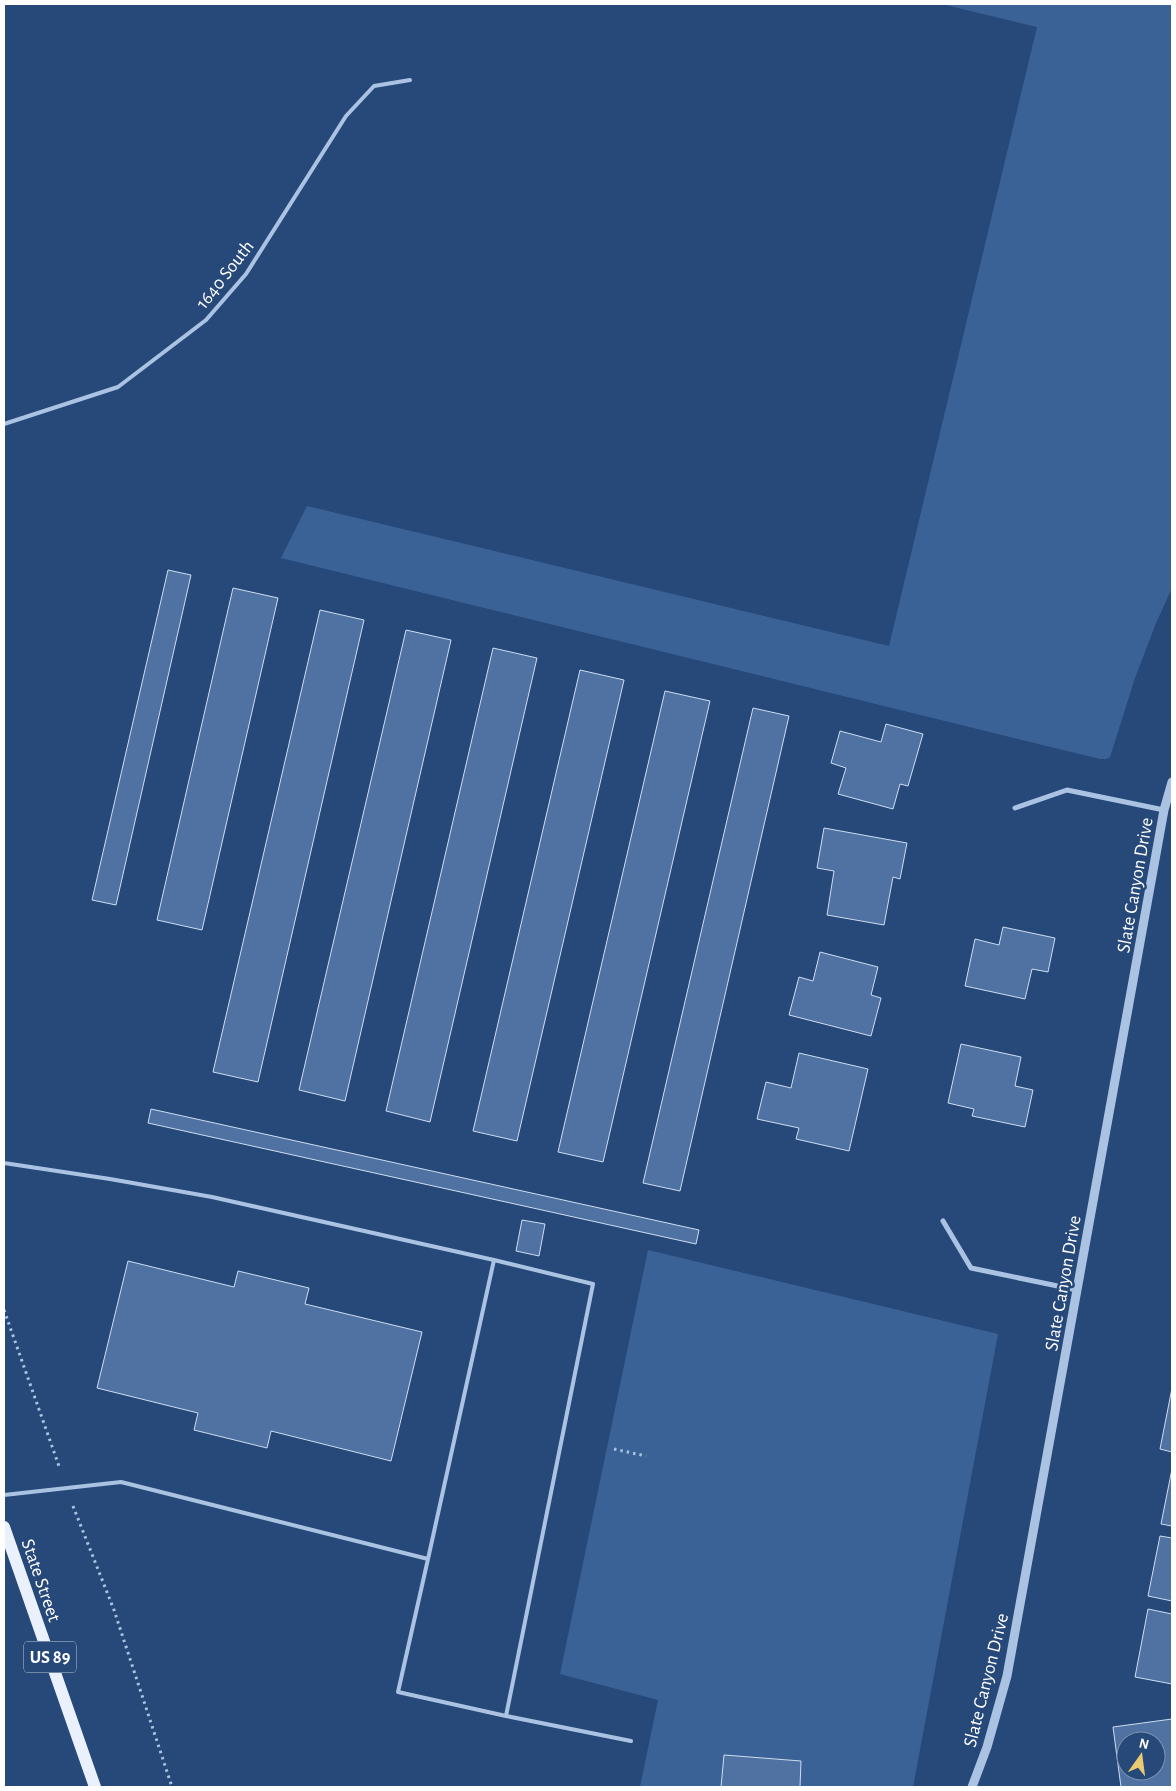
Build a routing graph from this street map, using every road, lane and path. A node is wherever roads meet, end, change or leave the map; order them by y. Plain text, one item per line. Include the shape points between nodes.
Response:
1 (410, 80) dead end
2 (4, 424) edge
3 (1172, 782) edge
4 (1015, 808) dead end
5 (1164, 810) junction
6 (4, 1163) edge
7 (942, 1221) dead end
8 (494, 1260) junction
9 (1077, 1290) junction
10 (4, 1310) edge
11 (614, 1449) dead end
12 (646, 1456) dead end
13 (66, 1488) junction
14 (4, 1495) edge
15 (4, 1527) edge
16 (428, 1559) junction
17 (506, 1716) junction
18 (632, 1741) dead end
19 (95, 1787) edge
20 (172, 1787) edge
21 (972, 1787) edge

1 - 2 lane, 1640 South via 374,86 346,116 246,274 206,320 118,386
3 - 5 street, Slate Canyon Drive
4 - 5 street via 1068,790
5 - 9 street, Slate Canyon Drive
6 - 8 lane via 212,1197
7 - 9 street via 971,1268
8 - 16 lane
8 - 17 lane via 593,1284
9 - 21 street, Slate Canyon Drive via 1007,1676
10 - 13 path
11 - 12 path
13 - 14 lane
13 - 16 lane via 121,1482
13 - 20 path via 114,1610
15 - 19 main road, State Street / US 89
16 - 17 lane via 398,1692
17 - 18 lane

